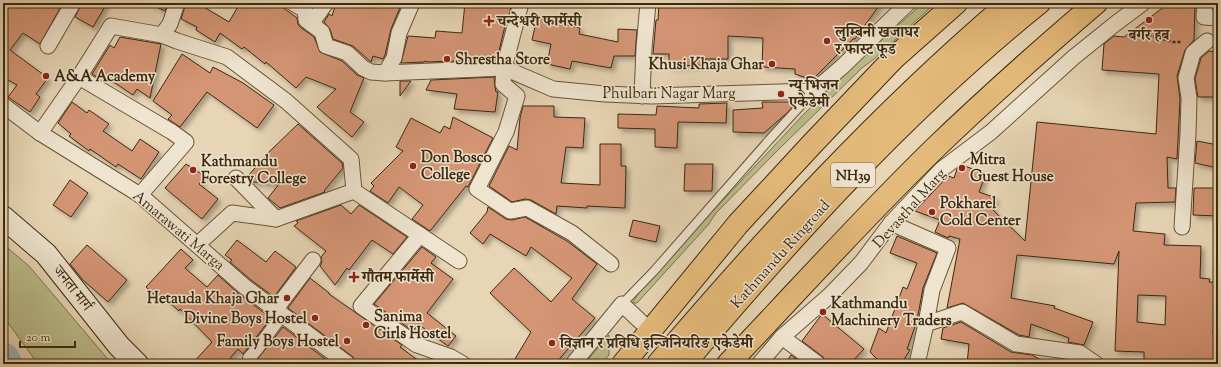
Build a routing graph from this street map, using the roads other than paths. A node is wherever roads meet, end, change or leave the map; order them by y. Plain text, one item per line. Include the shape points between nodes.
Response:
1 (73, 3) edge
2 (177, 3) edge
3 (293, 3) edge
4 (326, 3) edge
5 (412, 3) edge
6 (521, 3) edge
7 (648, 3) edge
8 (908, 3) edge
9 (956, 3) edge
10 (1009, 3) edge
11 (1039, 3) edge
12 (1096, 3) edge
13 (1143, 3) edge
14 (1205, 3) edge
15 (1218, 18) edge
16 (311, 24) junction
17 (162, 35) junction
18 (1207, 41) road end
19 (48, 46) dead end
20 (504, 68) junction
21 (385, 73) junction
22 (79, 77) junction
23 (814, 91) junction
24 (642, 96) junction
25 (3, 104) edge
26 (40, 133) junction
27 (236, 178) dead end
28 (354, 190) junction
29 (140, 195) junction
30 (3, 217) edge
31 (276, 219) junction
32 (891, 223) junction
33 (1182, 227) dead end
34 (420, 235) junction
35 (197, 245) junction
36 (313, 260) dead end
37 (459, 262) dead end
38 (611, 264) dead end
39 (622, 304) junction
40 (278, 312) junction
41 (926, 324) junction
42 (652, 330) junction
43 (782, 337) junction
44 (249, 358) dead end
45 (137, 364) edge
46 (348, 364) edge
47 (463, 364) edge
48 (573, 364) edge
49 (623, 364) edge
50 (658, 364) edge
51 (684, 364) edge
52 (728, 364) edge
53 (759, 364) edge
54 (818, 364) edge
55 (917, 364) edge
56 (1096, 364) edge

1 - 19 street
2 - 17 street via 170,24
3 - 16 street via 305,10 306,20
4 - 16 street
5 - 21 street via 399,33 394,58
6 - 20 street
7 - 24 street
8 - 23 street
9 - 42 main road via 894,58 813,143 738,224
10 - 50 main road, Kathmandu Ringroad / NH39 via 845,156 788,216
11 - 51 main road, Kathmandu Ringroad / NH39 via 961,69 845,182
12 - 52 main road via 1018,70 888,194
13 - 32 street, Devasthal Marg via 1074,57 991,132 942,169
14 - 15 street via 1204,17
16 - 21 street via 322,32 326,46 347,53 371,72
17 - 22 street via 112,26
17 - 28 street via 227,56 286,101 351,160
18 - 33 street via 1193,53 1186,78 1189,98
20 - 21 street
20 - 24 street, Phulbari Nagar Marg via 553,89
20 - 38 street via 503,84 517,96 506,132 477,189 510,211 527,208 572,234
22 - 26 street
22 - 29 street via 186,142
23 - 24 street, Phulbari Nagar Marg
23 - 39 lane
25 - 26 street, Amarawati Marga
26 - 29 street, Amarawati Marga
27 - 31 street
28 - 31 street
28 - 34 street
29 - 35 street, Amarawati Marga
30 - 45 main road, जनता मार्ग via 46,254 119,346
31 - 35 street via 232,213
32 - 41 street via 948,248 932,290
32 - 43 street, Devasthal Marg via 861,263 829,296
34 - 37 street
34 - 47 street via 362,306 417,345 452,357
35 - 40 street, Amarawati Marga
36 - 40 street
39 - 42 street
39 - 48 street
40 - 44 street
40 - 46 street, Amarawati Marga
41 - 55 street
41 - 56 street via 962,312 1016,344 1080,352
42 - 49 main road
43 - 53 street, Devasthal Marg
43 - 54 street

